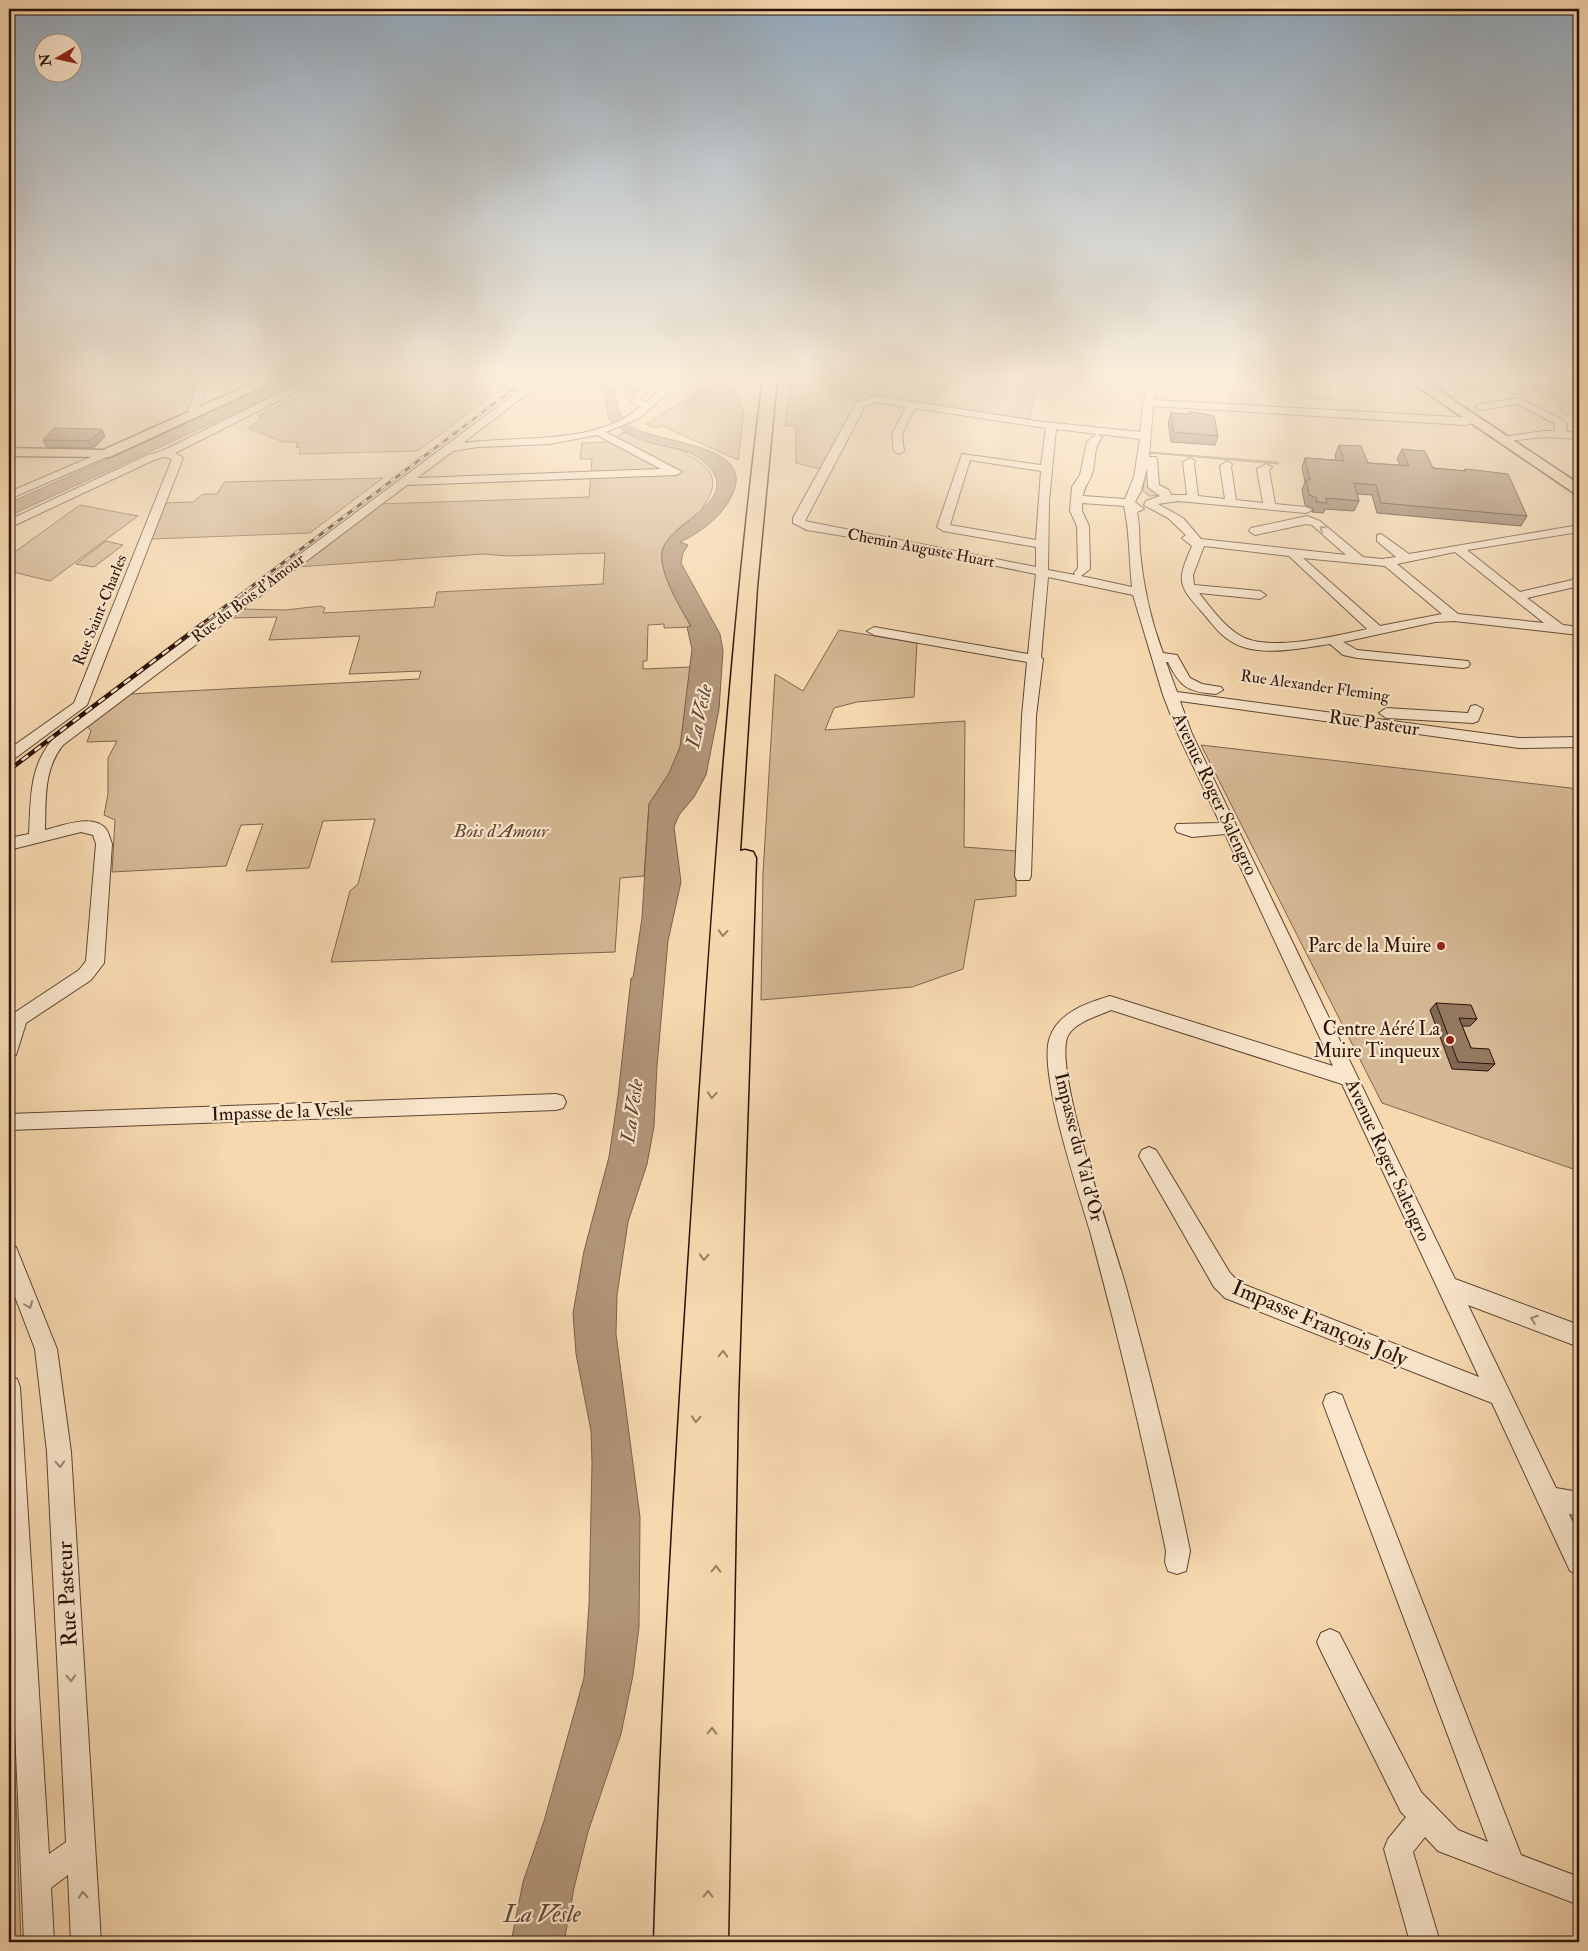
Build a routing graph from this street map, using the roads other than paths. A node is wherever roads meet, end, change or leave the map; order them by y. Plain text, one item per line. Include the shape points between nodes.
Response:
1 (71, 469) edge
2 (126, 469) edge
3 (174, 469) edge
4 (419, 469) edge
5 (670, 469) edge
6 (760, 469) edge
7 (772, 469) edge
8 (826, 469) edge
9 (962, 469) edge
10 (1046, 469) edge
11 (1087, 469) edge
12 (1140, 469) edge
13 (1153, 469) edge
14 (1189, 469) edge
15 (1225, 469) edge
16 (1264, 469) edge
17 (1547, 469) edge
18 (402, 482) junction
19 (1138, 487) junction
20 (1578, 489) edge
21 (9, 496) edge
22 (1077, 499) junction
23 (1166, 499) junction
24 (1192, 500) junction
25 (1130, 502) junction
26 (1231, 503) junction
27 (1148, 505) junction
28 (1270, 507) junction
29 (1306, 510) dead end
30 (9, 524) edge
31 (1135, 528) junction
32 (1579, 528) edge
33 (1381, 538) dead end
34 (1197, 542) junction
35 (1043, 545) junction
36 (1457, 548) junction
37 (1278, 552) junction
38 (1295, 554) junction
39 (1407, 559) junction
40 (1360, 561) junction
41 (1389, 563) junction
42 (1042, 572) junction
43 (1080, 572) dead end
44 (1579, 579) edge
45 (1188, 588) junction
46 (1139, 592) junction
47 (1260, 595) dead end
48 (1517, 596) junction
49 (1454, 617) junction
50 (1559, 628) junction
51 (1376, 630) junction
52 (874, 631) dead end
53 (1579, 631) edge
54 (1332, 639) junction
55 (1158, 657) junction
56 (1036, 659) junction
57 (1463, 664) dead end
58 (1170, 694) junction
59 (1476, 709) dead end
60 (1579, 742) edge
61 (9, 756) edge
62 (1183, 828) dead end
63 (1230, 828) junction
64 (37, 837) junction
65 (9, 844) edge
66 (1023, 876) dead end
67 (9, 1046) edge
68 (9, 1050) edge
69 (1350, 1080) junction
70 (556, 1102) dead end
71 (9, 1122) edge
72 (1149, 1156) dead end
73 (10, 1257) edge
74 (1449, 1287) junction
75 (1579, 1336) edge
76 (9, 1387) edge
77 (1498, 1392) junction
78 (1334, 1403) dead end
79 (1549, 1499) junction
80 (1579, 1504) edge
81 (1177, 1562) dead end
82 (1579, 1562) edge
83 (1330, 1642) dead end
84 (1424, 1816) junction
85 (80, 1849) junction
86 (1511, 1865) junction
87 (36, 1881) junction
88 (1579, 1891) edge
89 (39, 1942) edge
90 (86, 1942) edge
91 (675, 1942) edge
92 (707, 1942) edge
93 (1425, 1942) edge

1 - 21 street
2 - 30 street
3 - 61 street, Rue Saint-Charles via 80,705
4 - 18 street, Rue du Bois d'Amour
5 - 18 street via 676,472
6 -> 91 highway via 739,690 711,1117
92 -> 7 highway via 731,1114 754,680
8 - 42 street, Chemin Auguste Huart via 799,523
9 - 35 street via 943,527
10 - 35 street
11 - 22 street via 1078,487
12 - 19 street
13 - 23 street via 1154,487 1165,492
14 - 24 street
15 - 26 street
16 - 28 street
17 - 20 main road
18 - 64 street, Rue du Bois d'Amour via 58,742 48,752 41,770
19 - 25 street
19 - 27 street
22 - 25 street
22 - 43 street via 1076,511 1083,526 1084,569
23 - 24 street
23 - 27 street
24 - 26 street
25 - 27 street
25 - 31 street, Avenue Roger Salengro
26 - 28 street
27 - 31 street, Avenue Roger Salengro via 1139,515
27 - 34 street
28 - 29 street
31 - 46 street, Avenue Roger Salengro
32 - 36 street
33 - 39 street
34 - 37 street
34 - 45 street via 1186,573
35 - 42 street
36 - 39 street
36 - 48 street
37 - 38 street
40 -> 37 street via 1316,523 1307,520 1250,528
38 - 40 street
38 - 51 street
39 - 41 street
40 - 41 street
41 - 49 street
42 - 46 street, Chemin Auguste Huart
42 - 56 street
44 - 48 street via 1577,583
45 - 47 street
45 - 54 street via 1236,640 1291,646
46 - 55 street, Avenue Roger Salengro
48 - 50 street
49 - 50 street
49 - 51 street
50 - 53 street
51 - 54 street
52 - 56 street
54 - 57 street via 1348,652 1357,654
55 - 58 street, Avenue Roger Salengro
55 - 59 street, Rue Alexander Fleming via 1172,658 1180,676 1199,688 1398,714 1473,718
56 - 66 street via 1029,716
58 - 60 street, Rue Pasteur via 1519,743
58 - 63 street, Avenue Roger Salengro via 1185,734
62 - 63 street via 1192,831
63 - 69 street, Avenue Roger Salengro
64 - 65 street
64 - 67 street via 86,827 102,836 97,956 86,975 20,1018
67 - 68 street
69 - 74 street, Avenue Roger Salengro
69 - 81 street, Impasse du Val d'Or via 1110,1003 1069,1023 1058,1038 1057,1065 1062,1094 1165,1483 1178,1551
70 - 71 street, Impasse de la Vesle
72 - 77 street, Impasse François Joly via 1222,1280 1233,1291 1488,1392
73 -> 85 street, Rue Pasteur via 46,1349 58,1444
75 -> 74 street
74 - 77 street, Avenue Roger Salengro
76 - 87 street
77 - 79 street, Avenue Roger Salengro
78 - 86 street
79 - 80 street
79 - 82 street, Avenue Roger Salengro
83 - 84 street via 1411,1802
84 - 86 street via 1448,1842
84 - 93 street via 1398,1849
85 - 87 street
90 -> 85 street, Rue Pasteur
86 - 88 street
87 - 89 street

